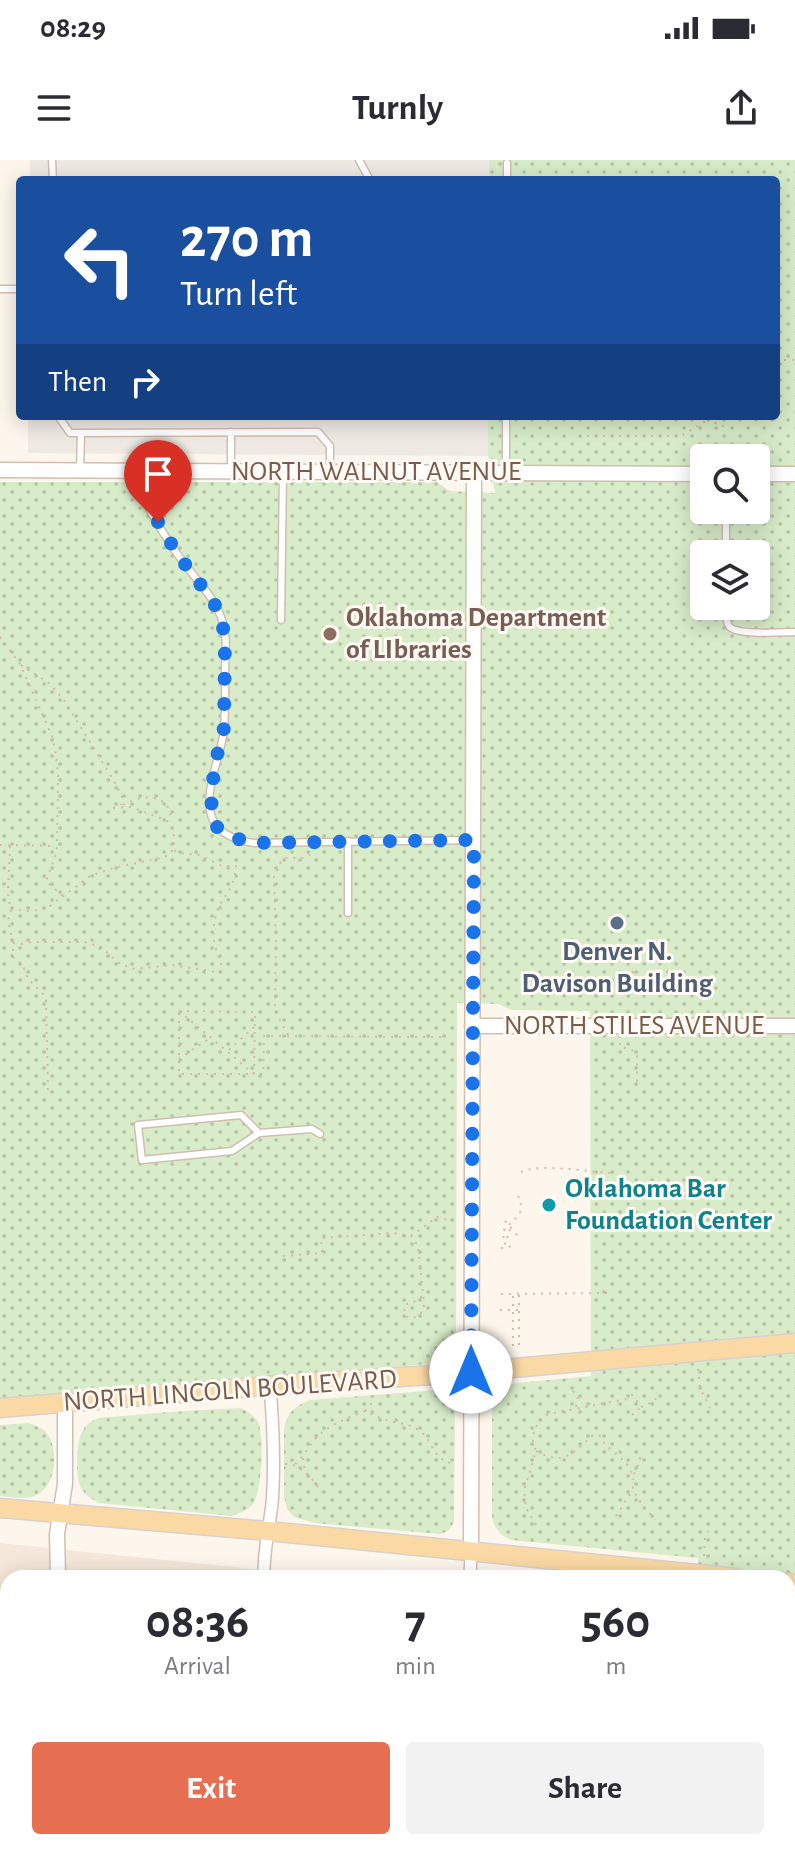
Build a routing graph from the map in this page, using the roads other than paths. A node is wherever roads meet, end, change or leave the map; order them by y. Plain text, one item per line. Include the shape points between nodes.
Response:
1 (507, 163) dead end
2 (507, 176) edge
3 (61, 420) edge
4 (506, 420) edge
5 (231, 432) junction
6 (81, 433) junction
7 (0, 470) edge
8 (80, 470) junction
9 (130, 471) junction
10 (231, 471) junction
11 (283, 472) junction
12 (330, 472) junction
13 (474, 472) junction
14 (506, 472) junction
15 (690, 474) edge
16 (770, 474) edge
17 (795, 474) edge
18 (281, 620) dead end
19 (726, 620) edge
20 (795, 632) edge
21 (474, 840) junction
22 (348, 841) junction
23 (348, 913) dead end
24 (472, 1026) junction
25 (795, 1026) edge
26 (259, 1133) junction
27 (320, 1134) dead end
28 (795, 1343) edge
29 (471, 1372) junction
30 (270, 1386) junction
31 (65, 1404) junction
32 (0, 1408) edge
33 (0, 1508) edge
34 (61, 1512) junction
35 (268, 1531) junction
36 (471, 1552) junction
37 (57, 1570) edge
38 (264, 1570) edge
39 (470, 1570) edge
40 (635, 1570) edge

1 - 2 lane
3 - 6 lane via 70,433
4 - 14 lane
5 - 6 lane
5 - 10 lane
5 - 12 lane via 318,432 330,446
6 - 8 lane
7 - 8 street, NORTH WALNUT AVENUE
8 - 9 street, NORTH WALNUT AVENUE
9 - 10 street, NORTH WALNUT AVENUE
9 - 22 lane via 222,620 223,737 211,787 212,819 225,833 246,842
10 - 11 street, NORTH WALNUT AVENUE
11 - 12 street, NORTH WALNUT AVENUE
11 - 18 lane
12 - 13 street, NORTH WALNUT AVENUE
13 - 14 street, NORTH WALNUT AVENUE
13 - 21 street
14 - 15 street, NORTH WALNUT AVENUE
16 - 17 street
19 - 20 lane via 733,630 743,632
21 - 22 lane
21 - 24 street
22 - 23 lane
24 - 25 street, NORTH STILES AVENUE
24 - 29 street
26 - 26 lane via 241,1115 138,1125 142,1160 232,1151
26 - 27 lane via 312,1129
28 - 29 main road, NORTH LINCOLN BOULEVARD
29 - 30 main road, NORTH LINCOLN BOULEVARD
29 - 36 street
30 - 31 main road, NORTH LINCOLN BOULEVARD
30 - 35 street
31 - 32 main road, NORTH LINCOLN BOULEVARD
31 - 34 street
33 - 34 main road
34 - 35 main road
34 - 37 street
35 - 36 main road
35 - 38 street
36 - 39 street
36 - 40 main road

